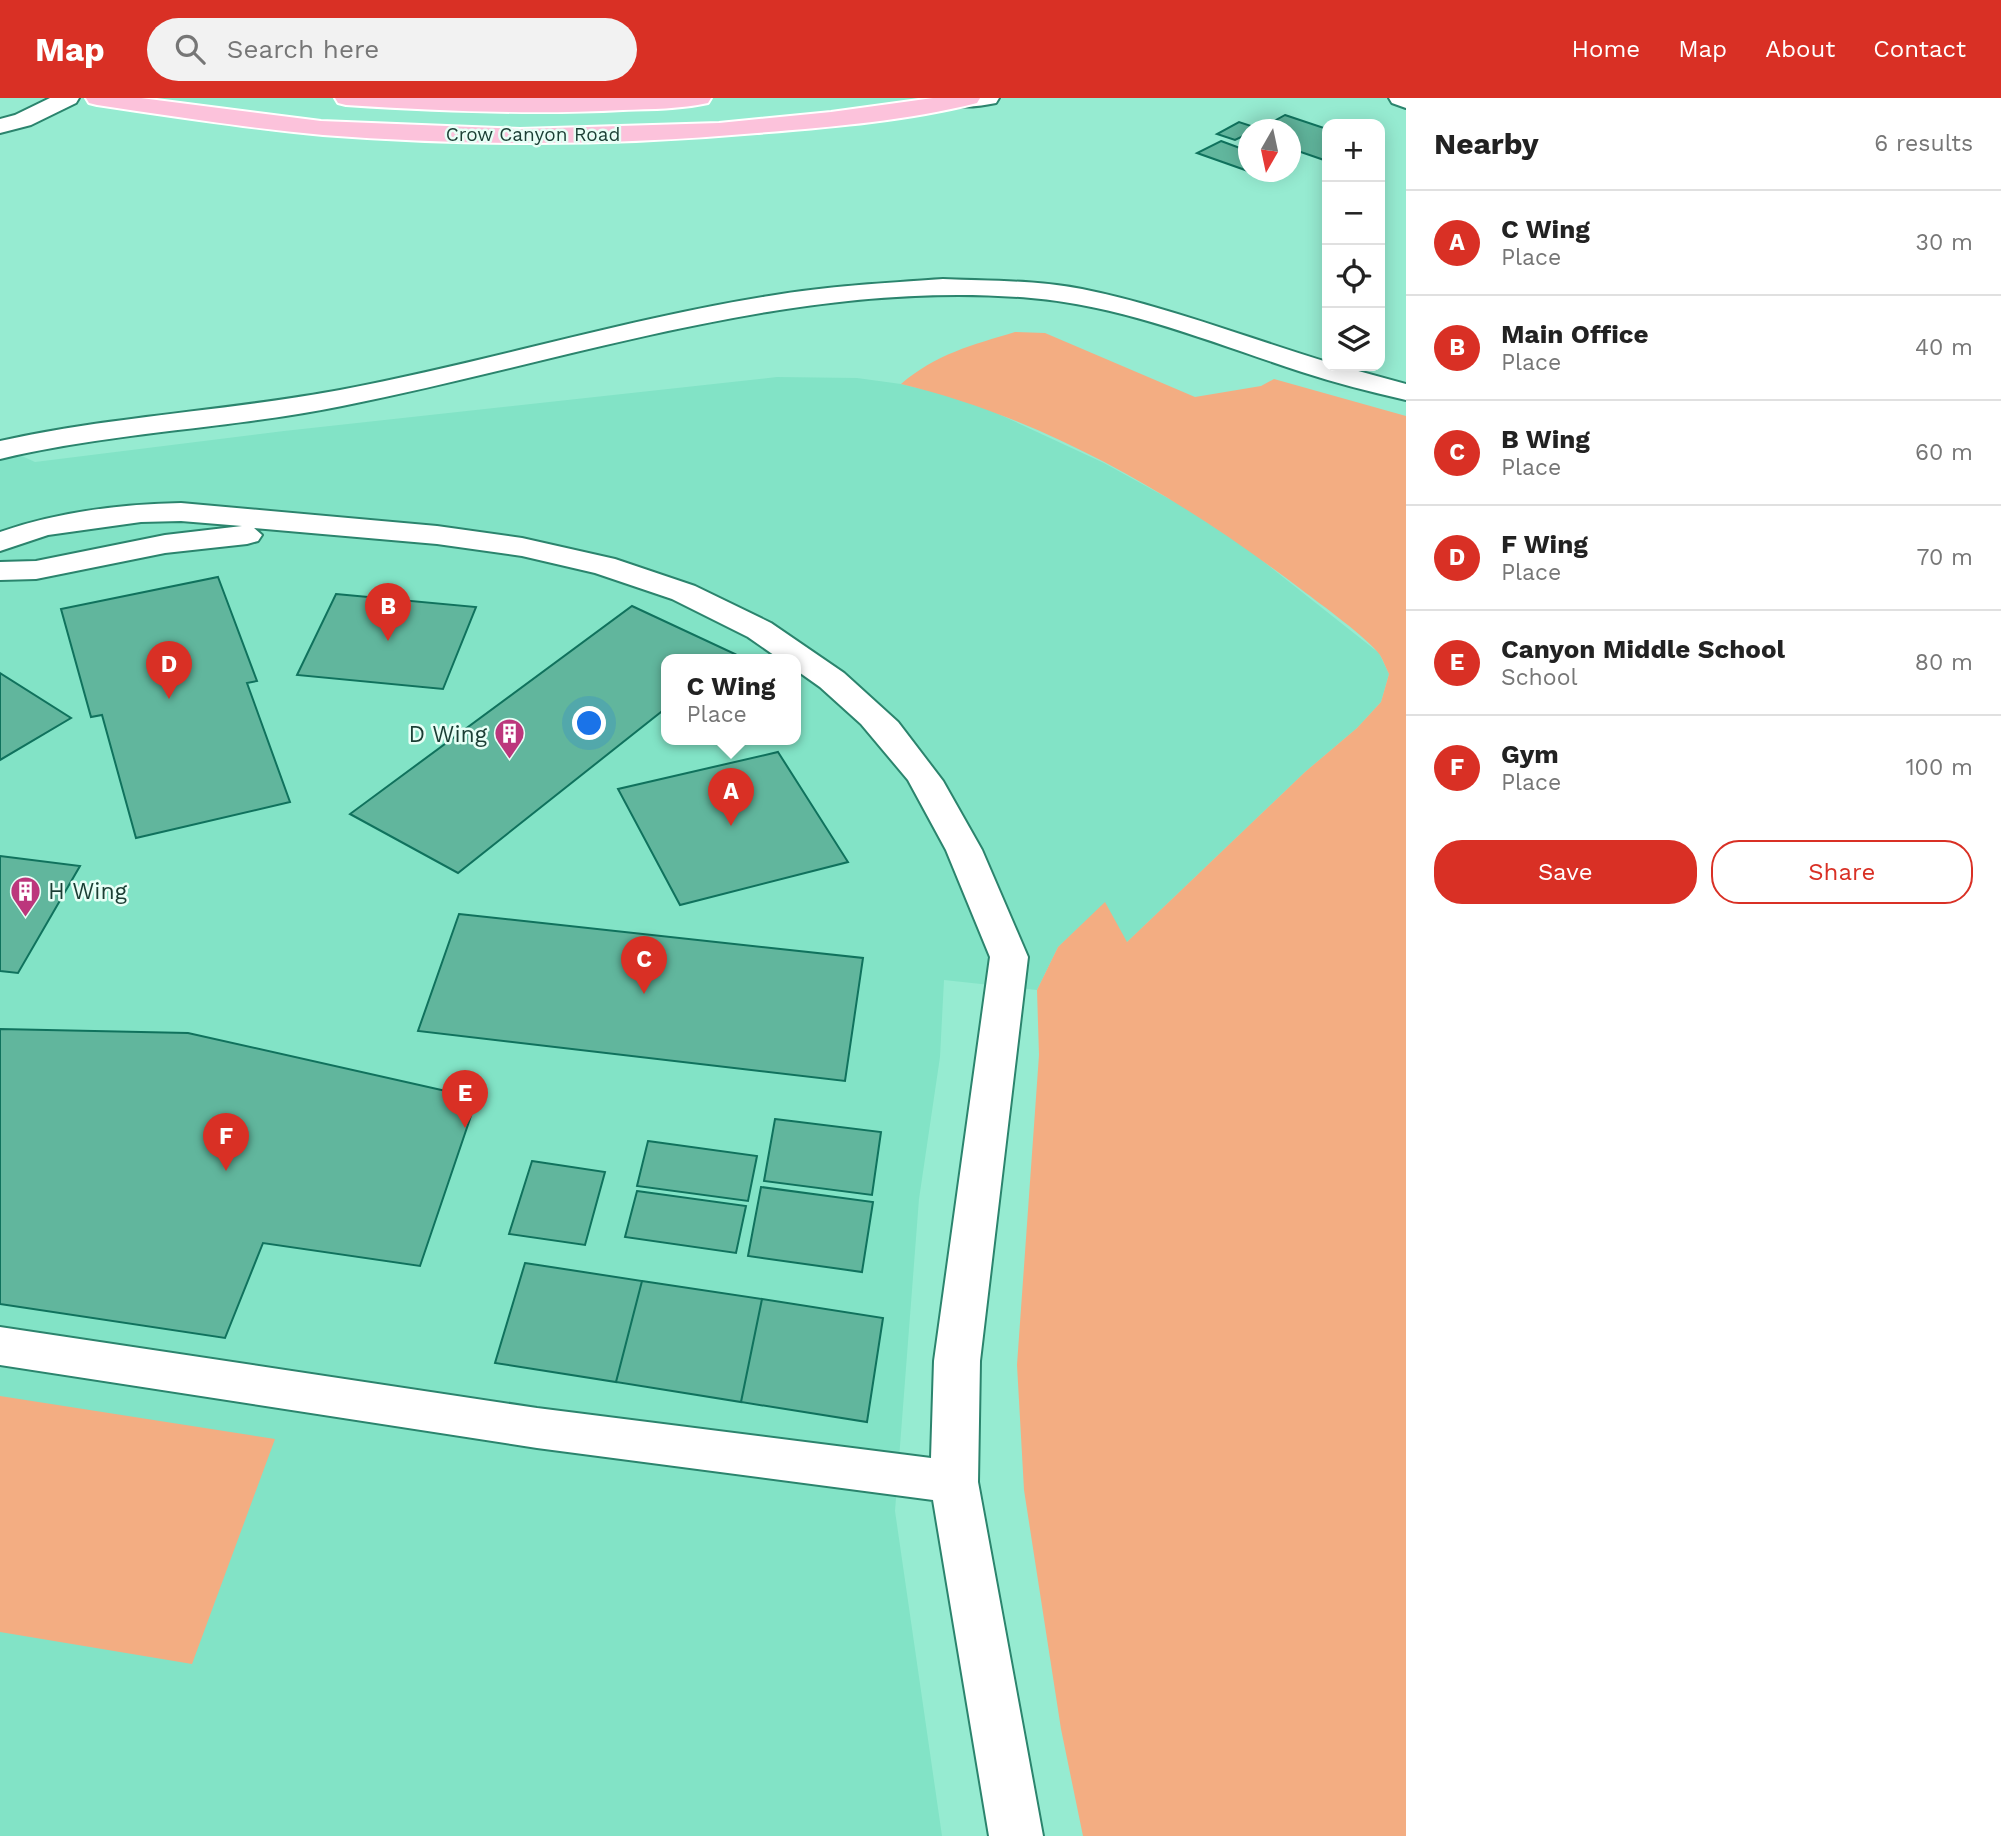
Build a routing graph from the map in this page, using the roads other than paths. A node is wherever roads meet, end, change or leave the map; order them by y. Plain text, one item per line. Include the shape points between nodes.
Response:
1 (68, 98) edge
2 (97, 98) edge
3 (346, 98) edge
4 (700, 98) edge
5 (988, 98) edge
6 (1400, 98) edge
7 (963, 99) edge
8 (1406, 101) edge
9 (0, 126) edge
10 (1406, 393) edge
11 (4, 450) edge
12 (347, 528) junction
13 (0, 542) edge
14 (0, 571) edge
15 (798, 654) edge
16 (801, 656) edge
17 (0, 1346) edge
18 (954, 1482) junction
19 (1016, 1836) edge

1 - 9 street
2 - 7 main road, Crow Canyon Road via 268,122 526,136 720,130 866,115
3 - 4 main road, Crow Canyon Road via 526,106
5 - 7 street
6 - 8 street
10 - 11 street via 1311,368 1117,303 1033,290 909,288 810,297 672,321 338,398
12 - 13 street via 181,512 141,513 43,527
12 - 14 street via 178,542 36,570
12 - 15 street via 432,533 538,549 656,581
16 - 18 street via 884,726 930,788 987,899 1009,957 957,1361
17 - 18 street via 537,1428
18 - 19 street

